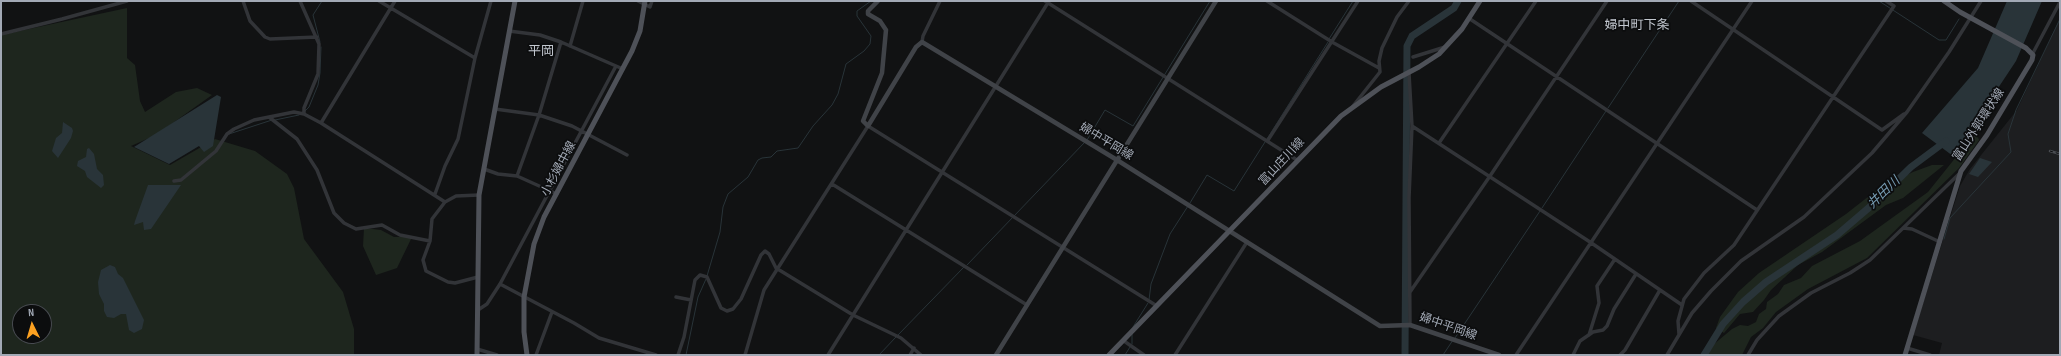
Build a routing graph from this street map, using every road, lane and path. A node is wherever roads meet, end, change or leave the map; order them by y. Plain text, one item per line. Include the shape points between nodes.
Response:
1 (127, 1) edge
2 (243, 1) edge
3 (300, 1) edge
4 (379, 1) edge
5 (395, 1) edge
6 (491, 1) edge
7 (515, 1) edge
8 (583, 1) edge
9 (638, 1) edge
10 (652, 1) edge
11 (878, 1) edge
12 (940, 1) edge
13 (1216, 1) edge
14 (1268, 1) edge
15 (1358, 1) edge
16 (1409, 1) edge
17 (1480, 1) edge
18 (1536, 1) edge
19 (1607, 1) edge
20 (1691, 1) edge
21 (1752, 1) edge
22 (1886, 1) edge
23 (1944, 1) edge
24 (1981, 1) edge
25 (1048, 2) edge
26 (2060, 2) edge
27 (645, 3) edge
28 (390, 8) junction
29 (1971, 18) junction
30 (1470, 19) junction
31 (1733, 29) junction
32 (510, 32) junction
33 (1, 34) edge
34 (317, 37) junction
35 (561, 42) junction
36 (922, 42) junction
37 (1332, 42) junction
38 (1508, 44) junction
39 (570, 46) junction
40 (1447, 46) junction
41 (2033, 53) junction
42 (1413, 57) dead end
43 (475, 58) junction
44 (616, 66) junction
45 (1379, 68) junction
46 (624, 70) junction
47 (1409, 73) junction
48 (1557, 76) junction
49 (1168, 78) junction
50 (995, 87) junction
51 (1833, 98) junction
52 (495, 109) junction
53 (1349, 110) junction
54 (1907, 112) junction
55 (304, 114) junction
56 (539, 115) junction
57 (269, 117) junction
58 (321, 123) junction
59 (868, 126) junction
60 (1412, 126) junction
61 (583, 130) junction
62 (589, 134) junction
63 (1268, 140) junction
64 (1439, 144) junction
65 (1657, 144) junction
66 (627, 155) dead end
67 (1117, 160) junction
68 (1297, 160) junction
69 (484, 169) junction
70 (1961, 171) junction
71 (941, 172) junction
72 (517, 176) junction
73 (1490, 176) junction
74 (174, 181) dead end
75 (832, 184) junction
76 (550, 191) junction
77 (435, 194) junction
78 (479, 194) junction
79 (557, 194) junction
80 (444, 202) junction
81 (1757, 210) junction
82 (1903, 228) junction
83 (906, 230) junction
84 (1230, 232) junction
85 (430, 241) junction
86 (1247, 242) junction
87 (1590, 242) junction
88 (1940, 242) junction
89 (1064, 247) junction
90 (1615, 259) junction
91 (776, 268) junction
92 (1636, 274) junction
93 (478, 277) junction
94 (500, 284) junction
95 (1660, 290) junction
96 (1410, 292) junction
97 (524, 297) junction
98 (676, 298) dead end
99 (691, 300) junction
100 (1027, 305) junction
101 (1682, 305) junction
102 (1158, 307) junction
103 (478, 310) junction
104 (552, 312) junction
105 (853, 315) junction
106 (1410, 325) junction
107 (1679, 334) junction
108 (1589, 335) junction
109 (1124, 341) junction
110 (914, 348) junction
111 (1907, 348) junction
112 (477, 352) edge
113 (496, 355) edge
114 (527, 355) edge
115 (536, 355) edge
116 (656, 355) edge
117 (678, 355) edge
118 (745, 355) edge
119 (828, 355) edge
120 (910, 355) edge
121 (921, 355) edge
122 (996, 355) edge
123 (1109, 355) edge
124 (1144, 355) edge
125 (1174, 355) edge
126 (1499, 355) edge
127 (1516, 355) edge
128 (1573, 355) edge
129 (1620, 355) edge
130 (1667, 355) edge
131 (1748, 355) edge
132 (1905, 355) edge
133 (1930, 355) edge

1 - 33 street
2 - 34 street via 250,20 265,37
3 - 34 street
4 - 28 street
5 - 28 street
6 - 43 street
7 - 32 main road
8 - 39 street
9 - 27 street
10 - 27 street via 650,7
11 - 59 main road via 868,14 884,24 886,30 882,73 863,121
12 - 36 street
13 - 49 main road
14 - 37 street
15 - 37 street
16 - 45 street via 1397,17 1382,48
17 - 30 main road, 富山庄川線
18 - 38 street
19 - 48 street
20 - 31 street
21 - 31 street
22 - 51 street via 1894,6
23 - 29 main road
24 - 29 street
25 - 49 street
25 - 50 street
26 - 41 street
27 - 46 main road, 小杉婦中線 via 640,30
28 - 43 street
28 - 58 street
29 - 41 main road
29 - 54 street
30 - 38 street
30 - 40 main road, 富山庄川線
31 - 51 street
31 - 65 street
32 - 35 street via 540,35
32 - 52 main road
34 - 55 street via 318,74
35 - 39 street
35 - 56 street
36 - 50 main road, 婦中平岡線
36 - 59 main road via 916,47
37 - 45 street
37 - 63 street
38 - 48 street
38 - 64 street
39 - 44 street
40 - 42 street
40 - 47 main road, 富山庄川線
41 - 70 main road, 富山外郭環状線 via 2032,60 1987,134
43 - 77 street via 458,139
44 - 46 street
44 - 61 street
45 - 53 street via 1380,72
46 - 62 main road, 小杉婦中線
47 - 53 main road, 富山庄川線 via 1381,87
47 - 60 street
48 - 65 street
48 - 73 street
49 - 63 street
49 - 67 main road
50 - 67 main road, 婦中平岡線
50 - 71 street
51 - 54 street via 1882,130
51 - 81 street
52 - 56 street
52 - 69 main road
53 - 68 main road, 富山庄川線
54 - 107 street via 1867,159 1810,212 1741,261 1692,313
55 - 57 street via 294,112
55 - 58 street
56 - 61 street
56 - 72 street
57 - 74 street via 254,120 234,129 227,134 212,155 182,180
57 - 85 street via 297,139 317,170 335,216 344,223 356,229 382,225 400,235
58 - 77 street
59 - 71 street
59 - 75 street
60 - 64 street
60 - 96 street via 1409,198
61 - 62 street
61 - 76 street
62 - 66 street
62 - 79 main road, 小杉婦中線
63 - 68 street
64 - 73 street
65 - 81 street
65 - 87 street
67 - 84 main road, 婦中平岡線
67 - 89 main road
68 - 84 main road, 富山庄川線
69 - 72 street
69 - 78 main road
70 - 82 street
70 - 88 main road, 富山外郭環状線
71 - 83 street
71 - 89 street
72 - 76 street
73 - 87 street
73 - 96 street
75 - 83 street
75 - 91 street
76 - 79 street
76 - 94 street
77 - 80 street
78 - 80 street via 456,196
78 - 93 main road
79 - 97 main road, 小杉婦中線 via 544,217 534,244
80 - 85 street via 432,219
81 - 101 street via 1734,245 1704,273
82 - 88 street via 1912,229
82 - 131 street via 1870,260 1811,293 1779,316 1757,340
83 - 100 street
83 - 105 street
84 - 86 main road, 婦中平岡線
84 - 102 main road, 富山庄川線
85 - 93 street via 423,260 426,271 455,283
86 - 106 main road, 婦中平岡線 via 1380,326
86 - 125 street
87 - 90 street
87 - 127 street
88 - 111 main road, 富山外郭環状線
89 - 100 main road
89 - 102 street
90 - 92 street
90 - 108 street via 1596,286 1600,303
91 - 99 street via 765,251 741,299 733,309 727,311 721,308 707,276 700,275 695,280
91 - 105 street
91 - 118 street via 761,296
92 - 95 street
92 - 108 street via 1614,309 1607,326
93 - 103 main road
94 - 97 street
94 - 103 street via 487,304
95 - 101 street
95 - 129 street
96 - 106 street
97 - 104 street
97 - 114 main road, 小杉婦中線
98 - 99 street
99 - 117 street
100 - 122 main road
101 - 107 street via 1678,321
102 - 109 main road, 富山庄川線
103 - 112 main road
104 - 115 street
104 - 116 street via 599,338
105 - 110 street via 889,331
105 - 119 street
106 - 126 main road, 婦中平岡線
107 - 130 street
108 - 128 street via 1580,341
109 - 123 main road, 富山庄川線
109 - 124 street
110 - 120 street
110 - 121 street
111 - 132 main road, 富山外郭環状線
111 - 133 street
112 - 113 street

